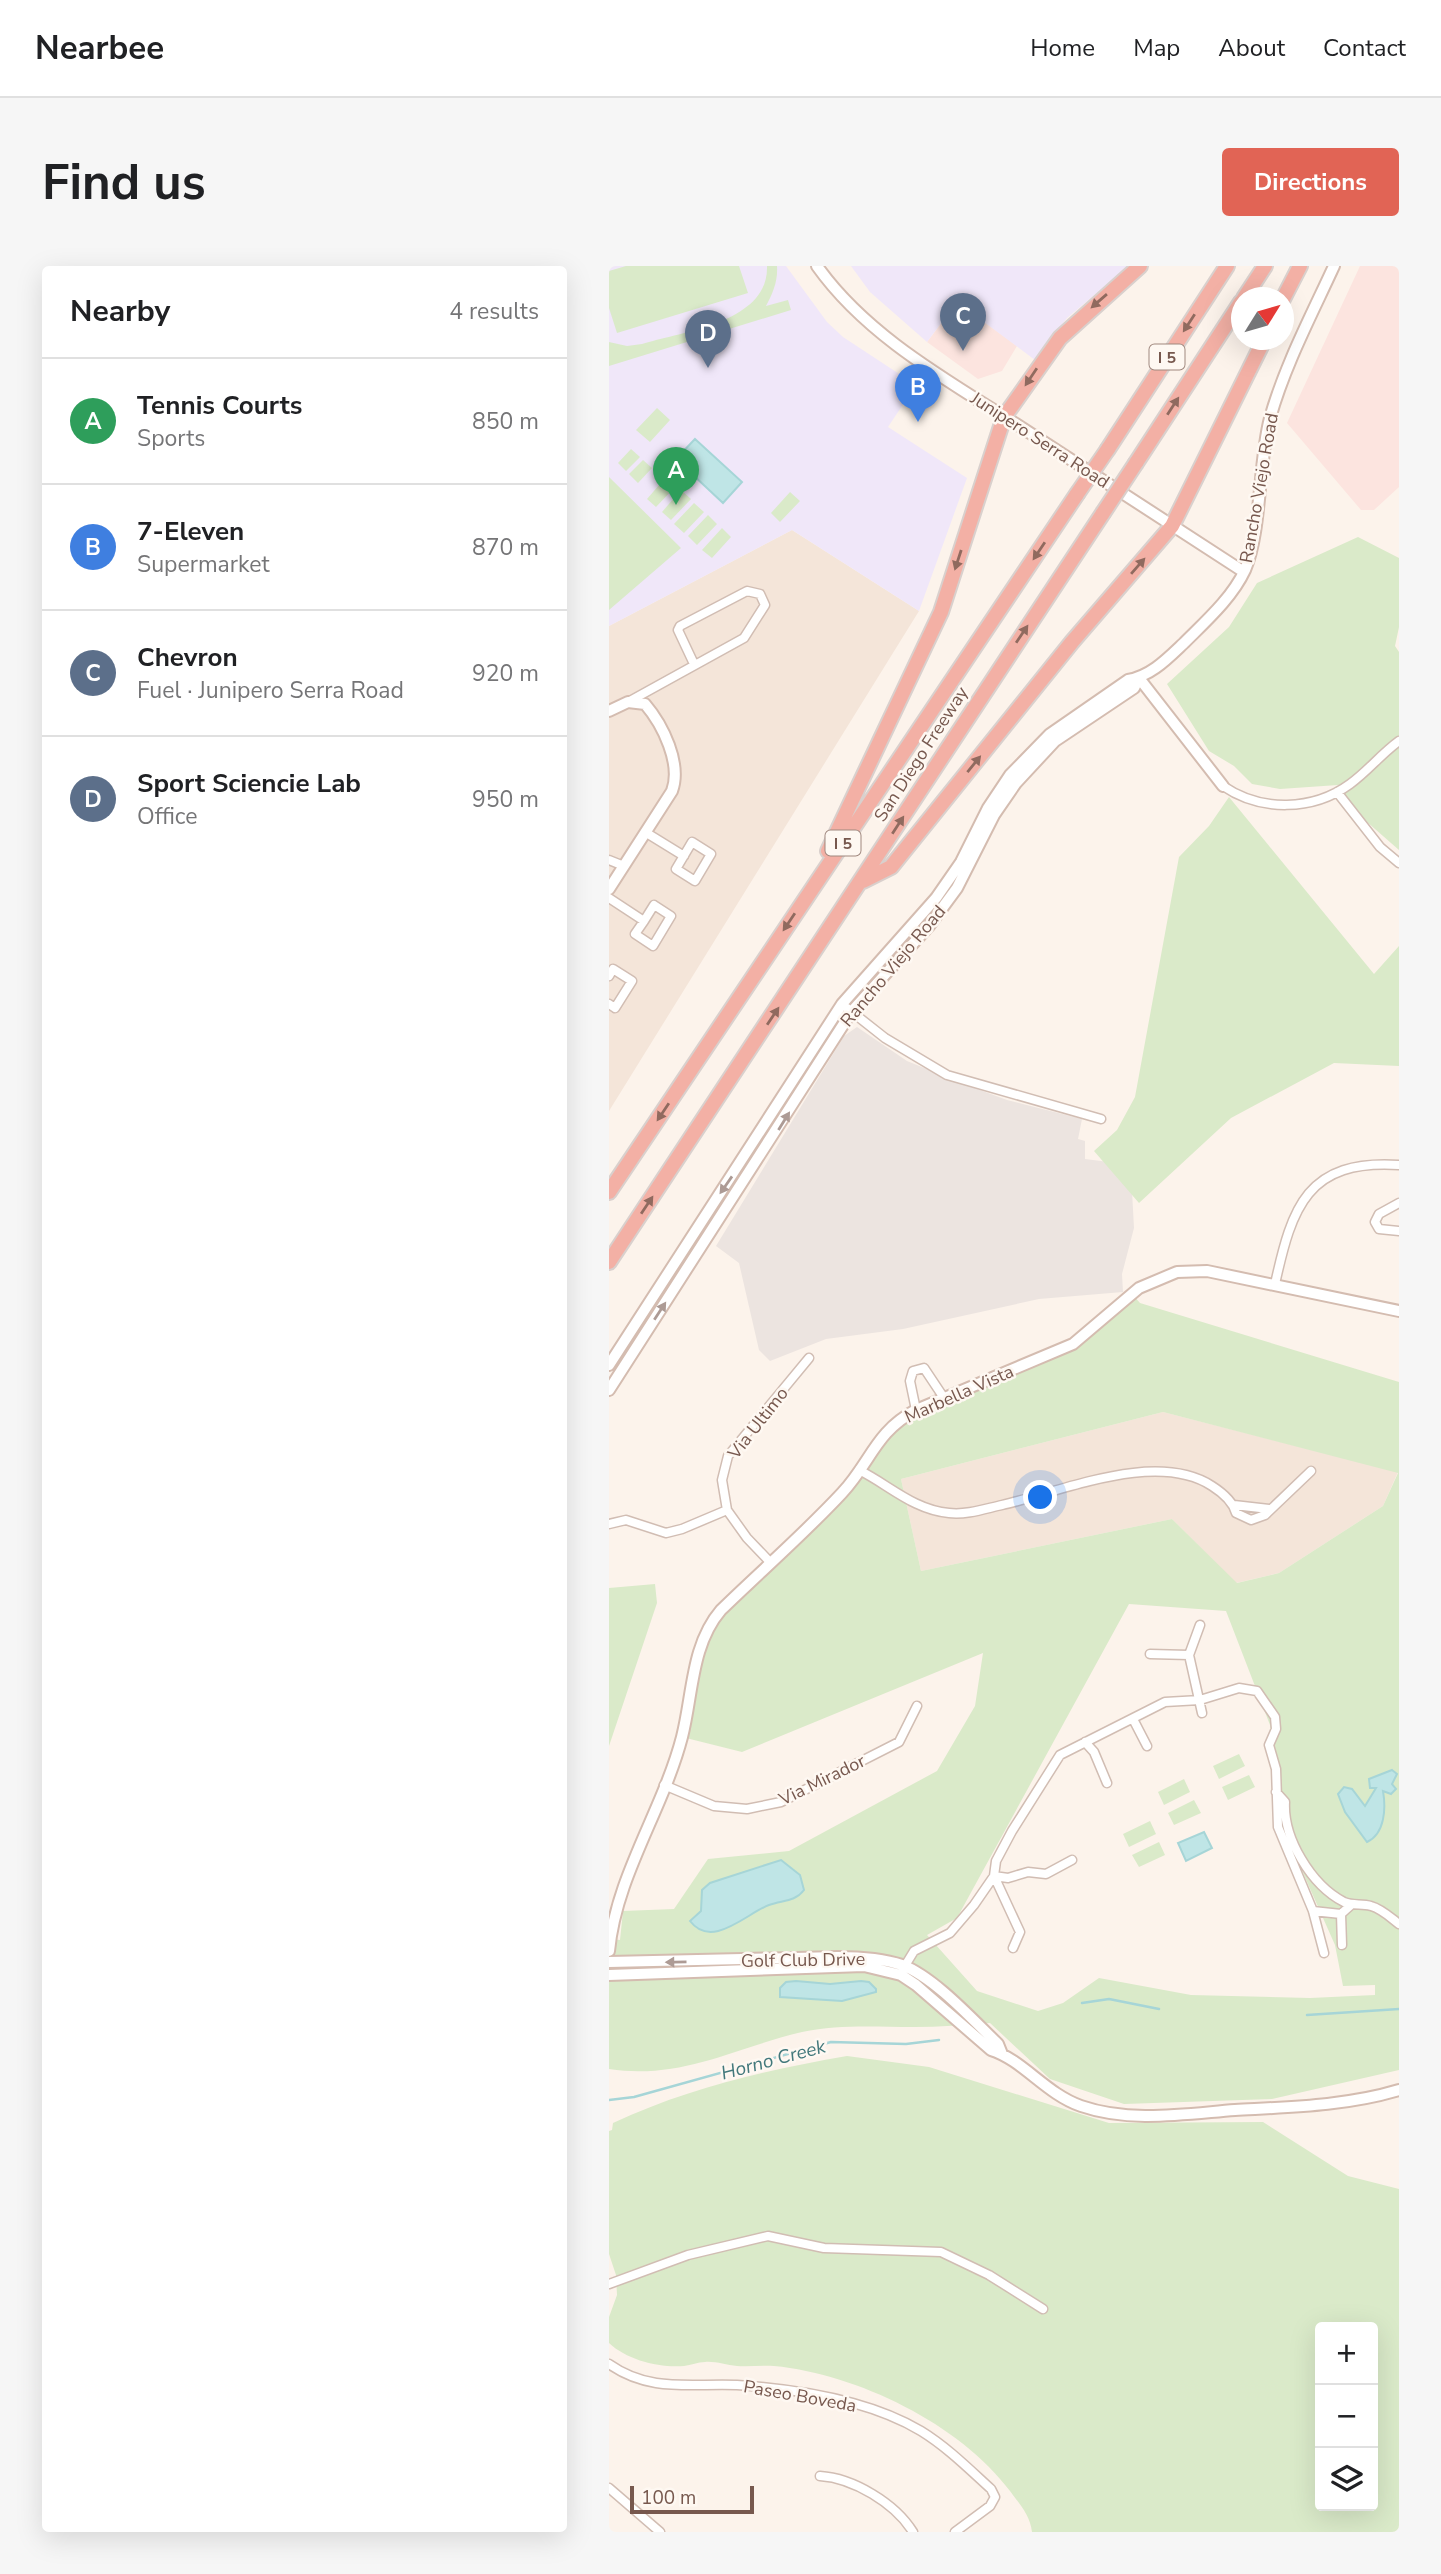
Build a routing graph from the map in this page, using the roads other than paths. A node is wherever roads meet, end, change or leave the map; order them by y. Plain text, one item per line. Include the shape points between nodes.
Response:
1 (817, 266) edge
2 (1140, 266) edge
3 (1227, 266) edge
4 (1265, 266) edge
5 (1300, 266) edge
6 (1334, 266) edge
7 (1251, 287) edge
8 (1289, 287) edge
9 (1231, 317) edge
10 (1259, 350) edge
11 (1004, 417) junction
12 (1172, 526) junction
13 (1244, 572) junction
14 (694, 664) junction
15 (1139, 678) junction
16 (628, 702) junction
17 (609, 711) edge
18 (1399, 741) edge
19 (1223, 786) joint
20 (1337, 792) junction
21 (645, 832) junction
22 (684, 856) junction
23 (609, 860) edge
24 (1399, 863) edge
25 (624, 866) junction
26 (861, 882) junction
27 (609, 889) edge
28 (609, 898) edge
29 (803, 901) junction
30 (644, 921) junction
31 (609, 976) edge
32 (609, 1004) edge
33 (847, 1008) junction
34 (1101, 1119) dead end
35 (1399, 1165) edge
36 (609, 1192) edge
37 (1399, 1203) edge
38 (1399, 1231) edge
39 (609, 1262) edge
40 (1275, 1284) junction
41 (1399, 1311) edge
42 (809, 1358) dead end
43 (609, 1365) edge
44 (609, 1390) edge
45 (944, 1398) junction
46 (916, 1410) junction
47 (859, 1470) junction
48 (1311, 1471) dead end
49 (1234, 1504) junction
50 (1269, 1509) junction
51 (727, 1510) junction
52 (609, 1524) edge
53 (770, 1562) junction
54 (1200, 1625) dead end
55 (1150, 1654) dead end
56 (1189, 1655) junction
57 (1200, 1699) junction
58 (917, 1706) dead end
59 (1202, 1713) dead end
60 (1133, 1718) junction
61 (1085, 1742) junction
62 (1147, 1746) dead end
63 (1107, 1783) dead end
64 (664, 1784) junction
65 (1276, 1793) junction
66 (1072, 1860) dead end
67 (993, 1876) junction
68 (1351, 1905) junction
69 (1313, 1911) junction
70 (1341, 1914) junction
71 (1399, 1924) edge
72 (1342, 1945) dead end
73 (1013, 1948) dead end
74 (609, 1951) edge
75 (1324, 1953) dead end
76 (609, 1962) edge
77 (903, 1971) junction
78 (609, 1974) edge
79 (1399, 2091) edge
80 (609, 2284) edge
81 (1043, 2309) dead end
82 (609, 2364) edge
83 (820, 2476) dead end
84 (609, 2488) edge
85 (660, 2532) edge
86 (913, 2532) edge
87 (955, 2532) edge

1 - 11 street, Junipero Serra Road via 834,290 870,324
2 -> 11 highway via 1060,338
3 -> 29 highway, San Diego Freeway / I 5, bridge
4 - 7 highway
5 - 8 highway
6 - 13 street, Rancho Viejo Road via 1285,372 1270,419
26 -> 9 highway, San Diego Freeway / I 5, bridge
10 - 12 highway
11 - 12 street, Junipero Serra Road
11 -> 29 highway via 941,612
12 - 13 street, Junipero Serra Road
26 -> 12 highway via 891,867
13 - 15 street, Rancho Viejo Road via 1220,607 1163,664
14 - 14 street via 680,626 747,591 760,594 765,605 744,638
14 - 16 street
15 - 19 street
15 - 33 street, Rancho Viejo Road via 1134,688 1039,756 994,815 929,926
16 - 17 street
16 - 21 street via 637,701 650,711 675,767 671,791
18 - 20 street
19 - 20 street via 1239,797 1272,805 1306,803
20 - 24 street via 1380,847
21 - 22 street
21 - 25 street
22 - 22 street via 692,842 711,854 695,881 676,870
23 - 25 street
25 - 27 street
39 -> 26 highway, San Diego Freeway / I 5
28 - 30 street
29 -> 36 highway, San Diego Freeway / I 5
30 - 30 street via 654,905 671,916 653,946 635,934
31 - 32 street via 614,970 632,981 615,1008
33 - 34 street via 885,1038 947,1075
33 -> 43 street, Rancho Viejo Road
44 -> 33 street, Rancho Viejo Road
35 - 40 street via 1350,1168 1308,1194 1287,1231
37 - 38 street via 1379,1214 1375,1222 1379,1229
40 - 41 street, Marbella Vista
40 - 45 street, Marbella Vista via 1207,1270 1164,1275 1139,1288 1073,1343
42 - 51 street, Via Ultimo via 729,1456 722,1480
45 - 46 street, Marbella Vista
45 - 46 street via 930,1373 923,1368 913,1371 910,1381
46 - 47 street, Marbella Vista via 883,1433
47 - 49 street via 918,1505 950,1513 971,1513 1154,1469 1195,1476
47 - 53 street, Marbella Vista via 841,1494
48 - 50 street
49 - 50 street
49 - 50 street via 1236,1513 1251,1520 1265,1516
51 - 52 street via 666,1533 626,1520
51 - 53 street, Via Ultimo
53 - 64 street, Marbella Vista via 705,1632 682,1737
54 - 56 street
55 - 56 street
56 - 57 street
57 - 59 street
57 - 60 street via 1165,1702
57 - 65 street via 1239,1688 1257,1691 1275,1717 1269,1745
58 - 64 street, Via Mirador via 899,1742 781,1802 747,1809 714,1806
60 - 61 street
60 - 62 street
61 - 63 street
61 - 67 street via 1064,1751 1050,1766 996,1861
64 - 74 street, Marbella Vista via 617,1909
65 - 68 street via 1285,1802 1295,1848 1320,1881
65 - 69 street via 1278,1827
66 - 67 street via 1046,1874
67 - 73 street via 1020,1932
67 - 77 street via 956,1928 913,1951
68 - 70 street
68 - 71 street via 1371,1906
69 - 70 street
69 - 75 street
70 - 72 street
77 -> 76 street, Golf Club Drive via 869,1958
77 - 78 street, Golf Club Drive via 864,1966
77 - 79 street, Golf Club Drive via 991,2050 1051,2092 1080,2106 1142,2117 1352,2102
80 - 81 street via 688,2255 768,2236 824,2248 941,2252
82 - 87 street, Paseo Boveda via 655,2384 777,2389 821,2396 902,2422 944,2448 991,2488 995,2497 990,2506
83 - 86 street via 876,2497
84 - 85 street

